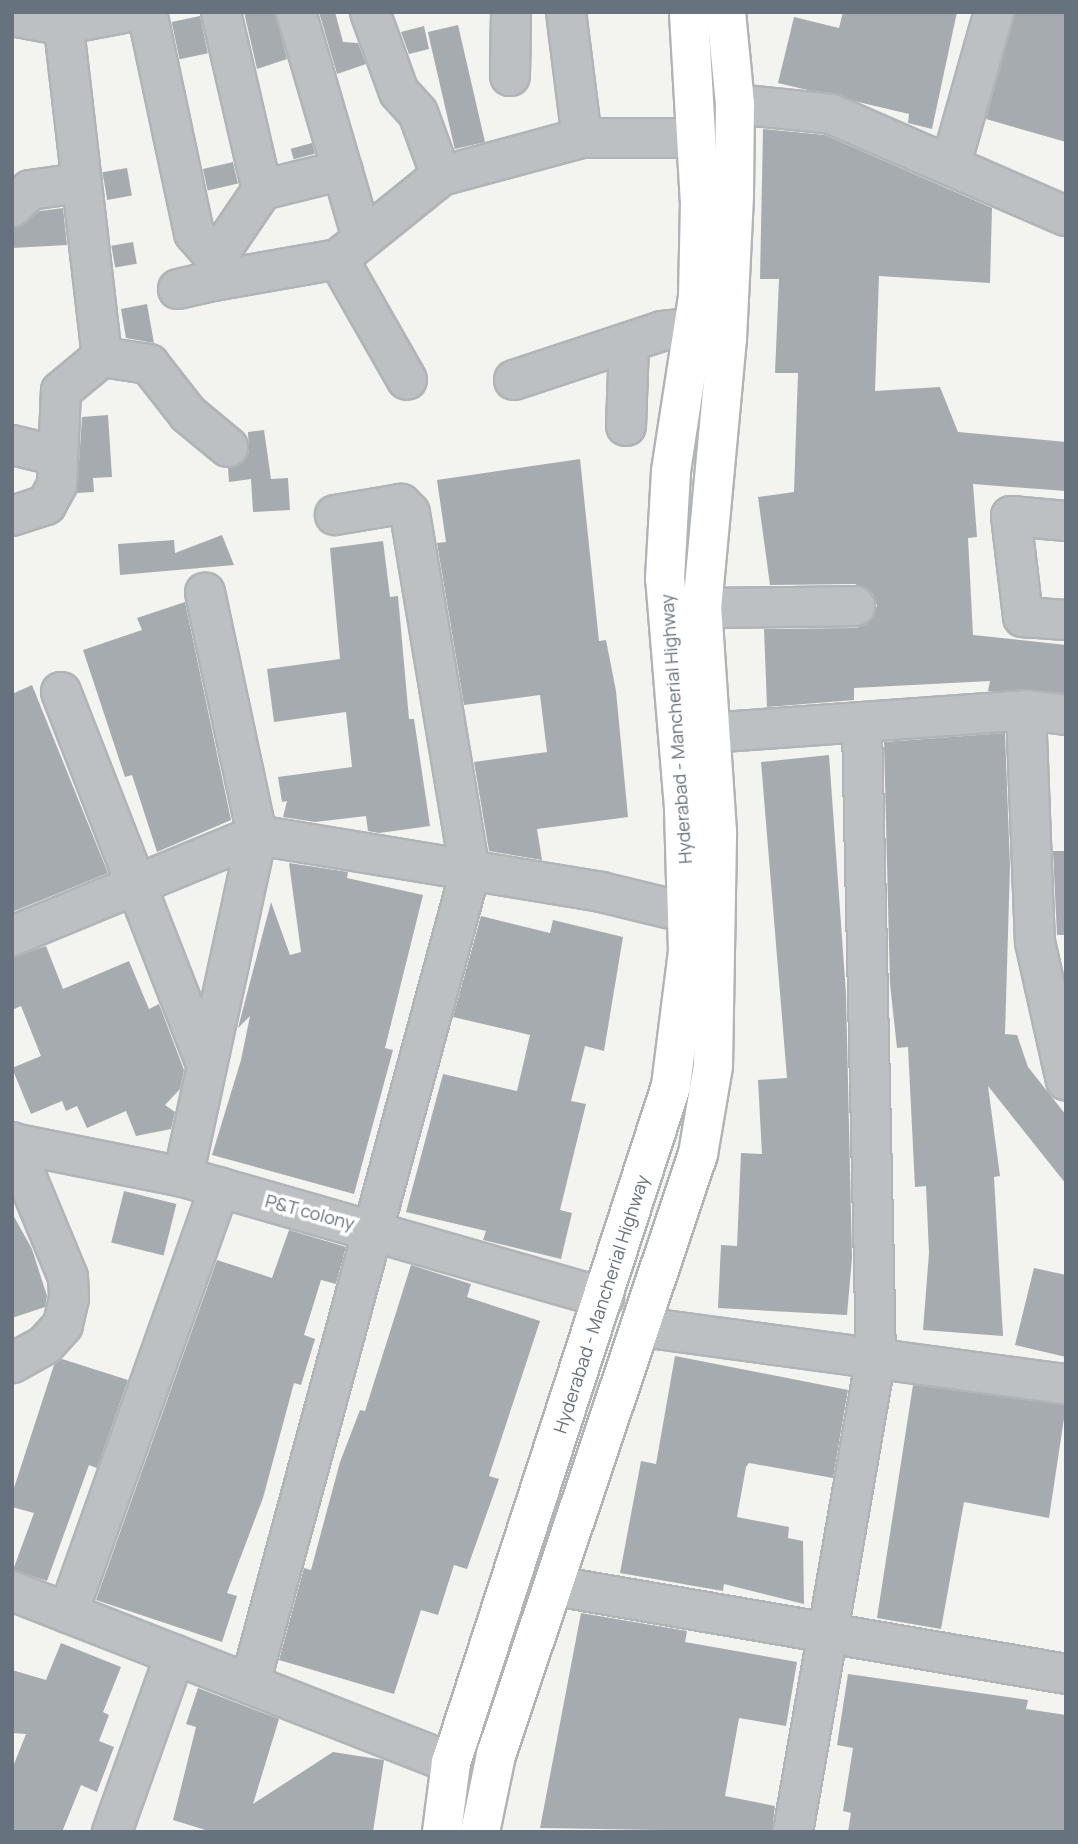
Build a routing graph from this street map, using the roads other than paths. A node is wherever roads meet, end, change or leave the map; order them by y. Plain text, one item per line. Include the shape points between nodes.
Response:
1 (129, 12) edge
2 (147, 12) edge
3 (221, 12) edge
4 (296, 12) edge
5 (370, 12) edge
6 (511, 12) edge
7 (566, 12) edge
8 (689, 12) edge
9 (726, 12) edge
10 (994, 12) edge
11 (12, 16) edge
12 (61, 19) edge
13 (510, 76) dead end
14 (735, 104) junction
15 (582, 138) junction
16 (694, 138) junction
17 (951, 164) junction
18 (343, 170) junction
19 (441, 176) junction
20 (80, 183) junction
21 (262, 190) junction
22 (12, 207) edge
23 (1066, 216) edge
24 (350, 248) junction
25 (202, 276) junction
26 (693, 328) junction
27 (629, 342) junction
28 (102, 357) junction
29 (407, 380) dead end
30 (514, 380) dead end
31 (626, 426) dead end
32 (12, 445) edge
33 (228, 447) dead end
34 (58, 456) junction
35 (335, 515) dead end
36 (12, 516) edge
37 (1066, 521) edge
38 (665, 579) junction
39 (702, 591) junction
40 (205, 593) dead end
41 (855, 606) dead end
42 (1066, 620) edge
43 (61, 692) dead end
44 (1026, 709) junction
45 (1066, 715) edge
46 (862, 725) junction
47 (708, 733) junction
48 (257, 835) junction
49 (470, 872) junction
50 (140, 884) junction
51 (687, 914) junction
52 (12, 936) edge
53 (207, 1066) junction
54 (1066, 1081) edge
55 (12, 1142) edge
56 (184, 1177) junction
57 (220, 1187) junction
58 (373, 1229) junction
59 (604, 1298) junction
60 (642, 1327) junction
61 (876, 1358) junction
62 (12, 1363) edge
63 (1066, 1384) edge
64 (555, 1586) junction
65 (12, 1591) edge
66 (68, 1613) junction
67 (827, 1635) junction
68 (175, 1655) junction
69 (1066, 1674) edge
70 (250, 1684) junction
71 (451, 1763) junction
72 (112, 1832) edge
73 (443, 1832) edge
74 (480, 1832) edge
75 (793, 1832) edge

1 - 12 street
2 - 25 street
3 - 21 street
4 - 18 street
5 - 19 street via 399,92 418,113
6 - 13 street
7 - 15 street
8 - 16 main road, Hyderabad - Mancherial Highway
9 - 14 main road, Hyderabad - Mancherial Highway
10 - 17 street
11 - 12 street
12 - 20 street
14 - 17 street via 831,114
14 - 39 main road, Hyderabad - Mancherial Highway via 727,340
15 - 16 street
15 - 19 street
16 - 26 main road, Hyderabad - Mancherial Highway via 700,204
17 - 23 street
18 - 21 street
18 - 24 street
19 - 24 street
20 - 22 street via 30,190
20 - 28 street
21 - 25 street
24 - 25 street
24 - 29 street
26 - 27 street
26 - 38 main road, Hyderabad - Mancherial Highway via 671,471
27 - 30 street
27 - 31 street
28 - 33 street via 149,364 188,414
28 - 34 street via 61,391
32 - 34 street
34 - 36 street via 57,485 46,505
35 - 49 street via 401,504 410,513
37 - 42 street via 1010,516 1023,617
38 - 39 main road
38 - 51 main road, Hyderabad - Mancherial Highway via 684,808
39 - 41 street
39 - 47 main road, Hyderabad - Mancherial Highway
40 - 48 street
43 - 50 street
44 - 45 street
44 - 46 street
44 - 54 street via 1034,942
46 - 47 street
46 - 61 street
47 - 60 main road, Hyderabad - Mancherial Highway via 719,901 713,1066 698,1154
48 - 49 street
48 - 50 street
48 - 53 street
49 - 51 street via 601,892
49 - 58 street
50 - 52 street
50 - 53 street
51 - 59 main road, Hyderabad - Mancherial Highway via 688,952 671,1086
53 - 56 street
55 - 56 street, P&T colony
55 - 62 street via 68,1277 69,1298 63,1325 45,1345
56 - 57 street, P&T colony
57 - 58 street, P&T colony
57 - 66 street
58 - 59 street, P&T colony
58 - 70 street
59 - 71 main road, Hyderabad - Mancherial Highway
60 - 61 street
60 - 64 main road, Hyderabad - Mancherial Highway
61 - 63 street
61 - 67 street
64 - 67 street
64 - 74 main road, Hyderabad - Mancherial Highway via 496,1755
65 - 66 street
66 - 68 street
67 - 69 street
67 - 75 street
68 - 70 street
68 - 72 street
70 - 71 street
71 - 73 main road, Hyderabad - Mancherial Highway

